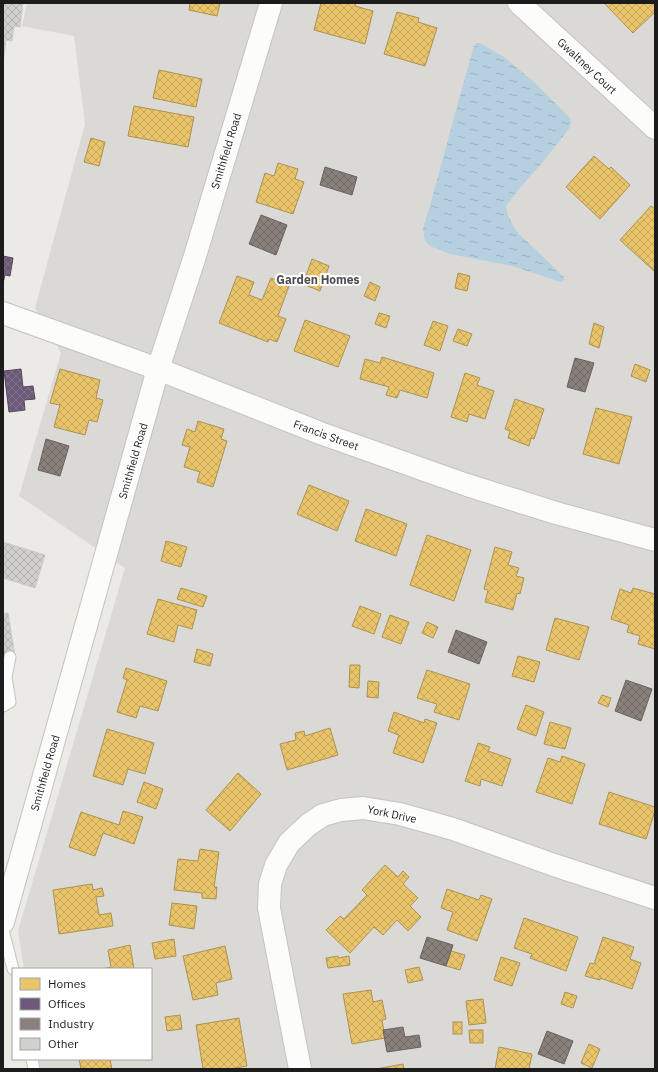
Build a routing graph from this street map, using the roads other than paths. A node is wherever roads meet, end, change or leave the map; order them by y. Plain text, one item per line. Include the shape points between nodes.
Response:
1 (271, 3) edge
2 (519, 3) edge
3 (655, 128) edge
4 (3, 313) edge
5 (158, 369) junction
6 (655, 540) edge
7 (10, 657) dead end
8 (4, 674) edge
9 (3, 706) edge
10 (655, 898) edge
11 (3, 922) edge
12 (3, 930) edge
13 (14, 968) edge
14 (300, 1069) edge

1 - 5 street, Smithfield Road
2 - 3 street, Gwaltney Court
4 - 5 street, Francis Street
5 - 6 street, Francis Street via 320,433 467,485
5 - 11 street, Smithfield Road
7 - 8 lane
8 - 9 lane via 10,702
10 - 14 street, York Drive via 453,829 400,814 363,808 323,815 308,825 290,843 276,865 270,884 269,908
12 - 13 lane

